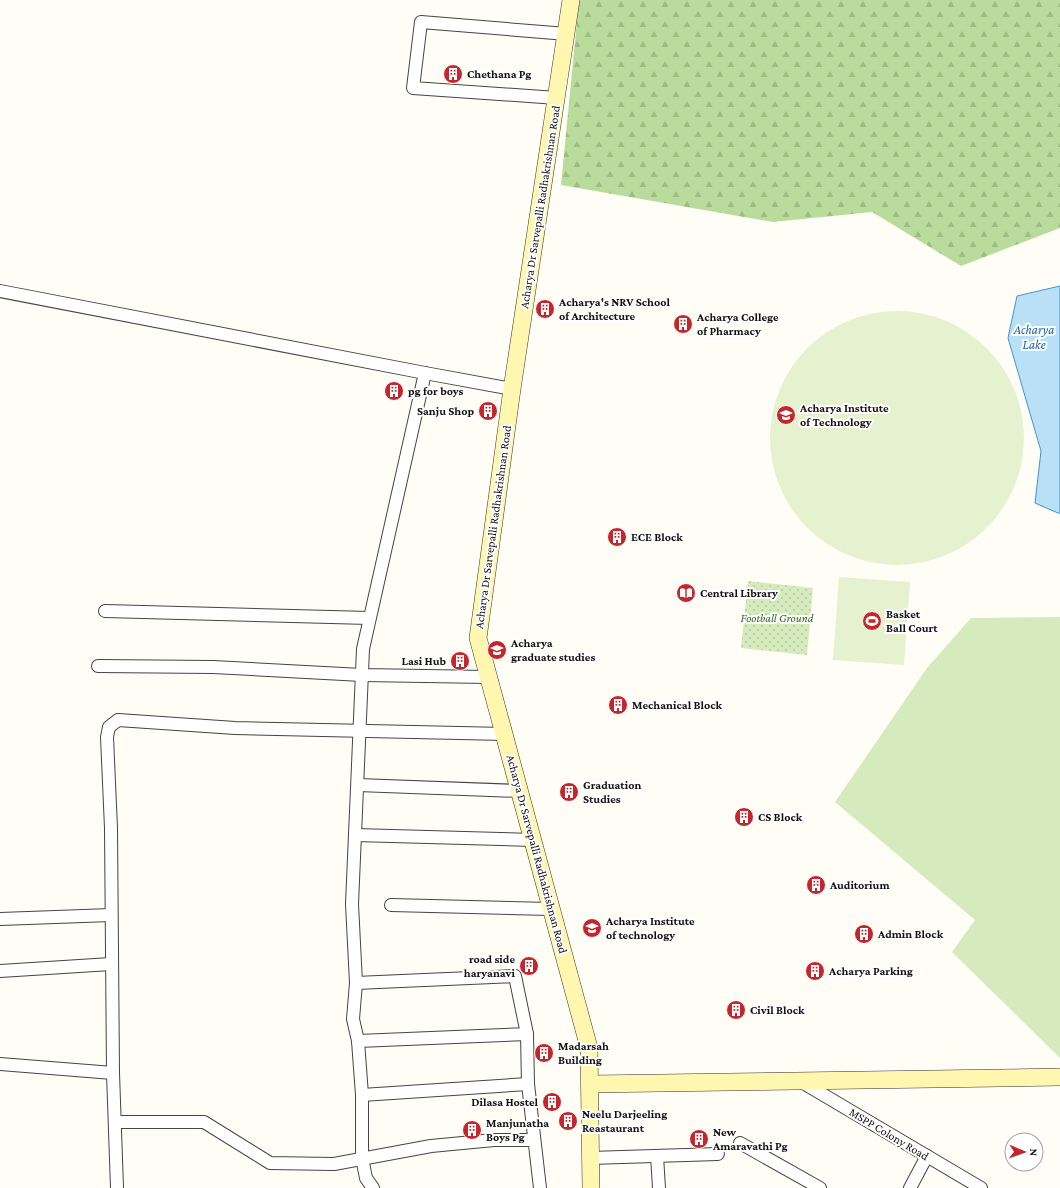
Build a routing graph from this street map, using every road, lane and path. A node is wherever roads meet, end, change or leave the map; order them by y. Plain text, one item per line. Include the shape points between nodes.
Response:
1 (571, 0) edge
2 (567, 34) junction
3 (557, 98) junction
4 (0, 291) edge
5 (425, 374) junction
6 (512, 389) junction
7 (105, 611) dead end
8 (369, 618) junction
9 (98, 666) dead end
10 (362, 675) junction
11 (488, 677) junction
12 (360, 731) junction
13 (504, 734) junction
14 (358, 784) junction
15 (520, 790) junction
16 (355, 835) junction
17 (533, 840) junction
18 (391, 905) dead end
19 (551, 909) junction
20 (111, 915) junction
21 (0, 919) edge
22 (111, 964) junction
23 (0, 971) edge
24 (356, 984) junction
25 (526, 1034) junction
26 (358, 1041) junction
27 (0, 1064) edge
28 (113, 1073) junction
29 (1060, 1077) edge
30 (798, 1080) junction
31 (528, 1084) junction
32 (591, 1084) junction
33 (362, 1095) junction
34 (115, 1122) junction
35 (534, 1140) junction
36 (740, 1143) dead end
37 (718, 1154) dead end
38 (657, 1156) junction
39 (927, 1156) junction
40 (362, 1158) junction
41 (590, 1158) junction
42 (117, 1188) edge
43 (373, 1188) edge
44 (540, 1188) edge
45 (591, 1188) edge
46 (659, 1188) edge
47 (820, 1188) edge
48 (910, 1188) edge
49 (981, 1188) edge

1 - 2 street, Acharya Dr Sarvepalli Radhakrishnan Road
2 - 3 street, Acharya Dr Sarvepalli Radhakrishnan Road
2 - 3 street via 421,22 413,88
3 - 6 street, Acharya Dr Sarvepalli Radhakrishnan Road
4 - 5 street
5 - 6 street
5 - 8 street
6 - 11 street, Acharya Dr Sarvepalli Radhakrishnan Road via 478,638
7 - 8 street
8 - 10 street via 363,649
9 - 10 street via 213,667
10 - 11 street
10 - 12 street
11 - 13 street, Acharya Dr Sarvepalli Radhakrishnan Road
12 - 13 street
12 - 14 street
12 - 20 street via 235,728 118,720 109,727 107,737
13 - 15 street, Acharya Dr Sarvepalli Radhakrishnan Road
14 - 15 street
14 - 16 street
15 - 17 street, Acharya Dr Sarvepalli Radhakrishnan Road
16 - 17 street
16 - 24 street via 352,904
17 - 19 street, Acharya Dr Sarvepalli Radhakrishnan Road
18 - 19 street
19 - 32 street, Acharya Dr Sarvepalli Radhakrishnan Road via 589,1048
20 - 21 street
20 - 22 street
22 - 23 street
22 - 28 street
24 - 25 street via 515,976
24 - 26 street via 353,1019
25 - 26 street
25 - 31 street
26 - 33 street
27 - 28 street
28 - 34 street
29 - 30 street
30 - 32 street
30 - 39 street, MSPP Colony Road
31 - 33 street
31 - 35 street
32 - 41 street, Acharya Dr Sarvepalli Radhakrishnan Road
33 - 40 street
34 - 40 street via 204,1122 270,1163 334,1164
34 - 42 street
35 - 40 street via 494,1140 431,1146
35 - 44 street
36 - 47 street
37 - 38 street
38 - 41 street
38 - 46 street
39 - 48 street
39 - 49 street, MSPP Colony Road
40 - 43 street via 366,1178
41 - 45 street, Acharya Dr Sarvepalli Radhakrishnan Road

